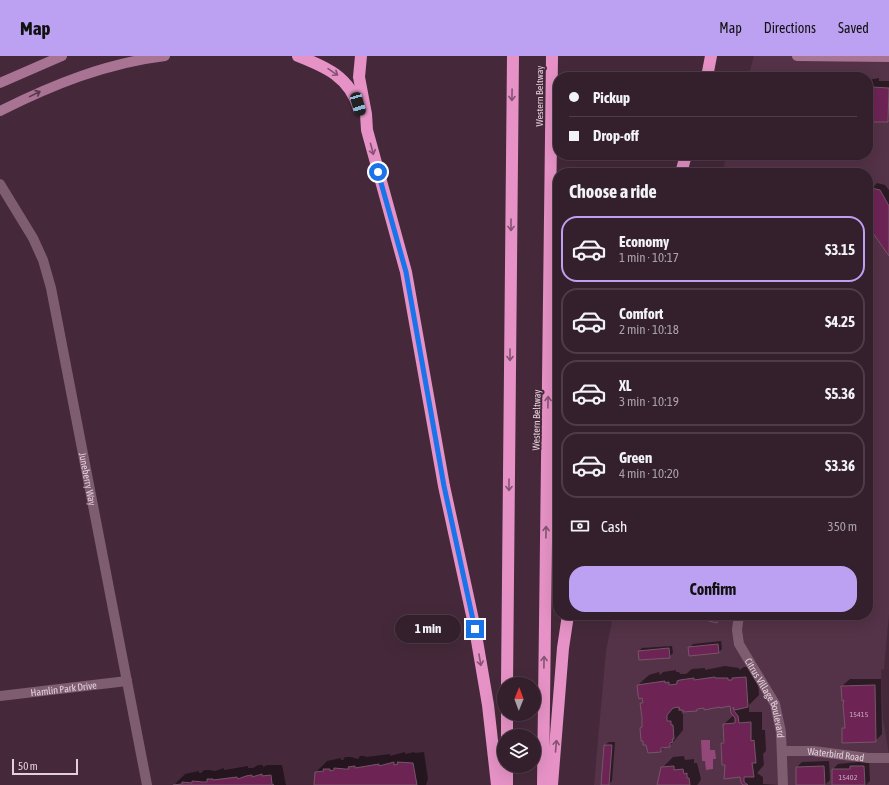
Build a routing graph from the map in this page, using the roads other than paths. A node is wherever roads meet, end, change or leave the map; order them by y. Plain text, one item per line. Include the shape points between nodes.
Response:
1 (62, 56) edge
2 (165, 56) edge
3 (298, 56) edge
4 (361, 56) edge
5 (513, 56) edge
6 (552, 56) edge
7 (711, 56) edge
8 (797, 56) edge
9 (889, 57) edge
10 (708, 72) edge
11 (0, 83) edge
12 (0, 111) edge
13 (367, 130) junction
14 (0, 184) edge
15 (567, 620) edge
16 (738, 620) edge
17 (507, 677) edge
18 (127, 681) junction
19 (0, 696) edge
20 (782, 751) junction
21 (889, 758) edge
22 (507, 773) edge
23 (148, 785) edge
24 (497, 785) edge
25 (506, 785) edge
26 (543, 785) edge
27 (552, 785) edge
28 (783, 785) edge

1 - 11 main road
12 -> 2 main road via 40,91 102,68
3 -> 13 highway via 329,69 341,78 354,96
4 - 13 highway via 359,77
5 -> 17 highway
26 -> 6 highway, Western Beltway
7 - 10 highway
8 - 9 main road
13 -> 24 highway via 406,272 444,486 475,629 488,705
14 - 18 street, Juneberry Way via 33,238 52,288
27 -> 15 highway
16 - 20 street, Citrus Village Boulevard via 739,644 775,704
18 - 19 street, Hamlin Park Drive
18 - 23 street, Juneberry Way
20 - 21 street, Waterbird Road via 813,751
20 - 28 street, Citrus Village Boulevard
22 - 25 highway

